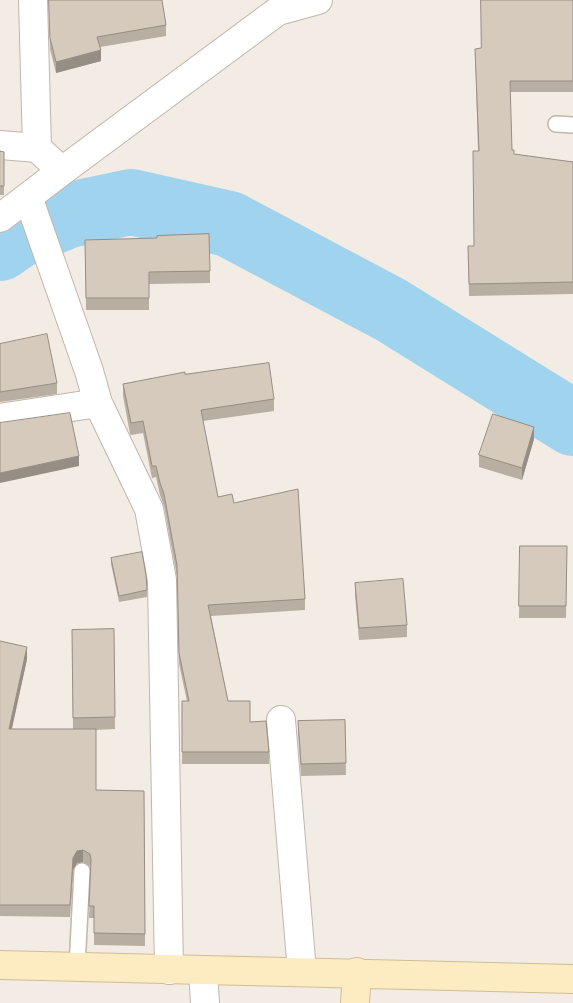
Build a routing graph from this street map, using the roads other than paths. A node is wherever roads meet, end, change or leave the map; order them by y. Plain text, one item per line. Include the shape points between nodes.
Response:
1 (33, 0) edge
2 (318, 0) edge
3 (556, 124) dead end
4 (573, 125) edge
5 (0, 145) edge
6 (37, 148) junction
7 (62, 171) junction
8 (28, 197) junction
9 (0, 218) edge
10 (98, 403) junction
11 (0, 418) edge
12 (281, 720) dead end
13 (82, 871) dead end
14 (0, 964) edge
15 (78, 967) junction
16 (169, 970) junction
17 (203, 970) junction
18 (302, 972) junction
19 (357, 972) junction
20 (573, 979) edge
21 (205, 1003) edge
22 (355, 1003) edge

1 - 6 street
2 - 7 street via 278,11
3 - 4 lane
5 - 6 street
6 - 7 street
7 - 8 street
8 - 9 street
8 - 10 street
10 - 11 street
10 - 16 street via 148,509 162,580
12 - 18 street
13 - 15 lane
14 - 15 street
15 - 16 street
16 - 17 street
17 - 18 street
17 - 21 street
18 - 19 street
19 - 20 street
19 - 22 street

